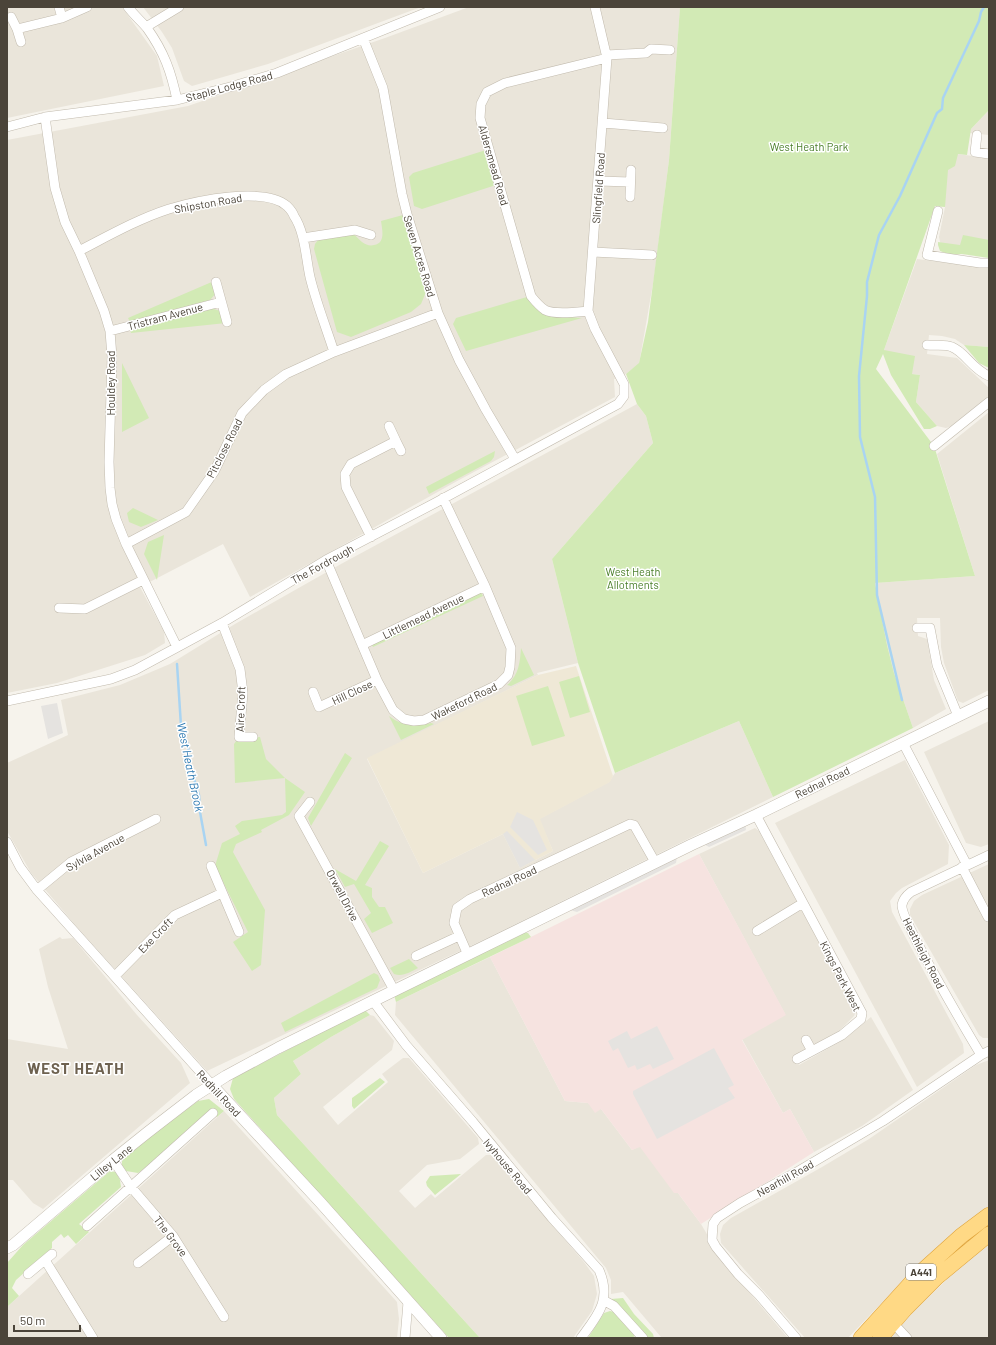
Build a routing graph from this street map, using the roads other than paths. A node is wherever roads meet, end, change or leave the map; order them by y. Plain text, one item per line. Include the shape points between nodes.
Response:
1 (59, 7) edge
2 (87, 7) edge
3 (128, 7) edge
4 (179, 7) edge
5 (440, 7) edge
6 (595, 7) edge
7 (415, 11) edge
8 (11, 16) dead end
9 (62, 18) junction
10 (146, 27) junction
11 (17, 29) junction
12 (363, 38) junction
13 (21, 42) dead end
14 (670, 50) dead end
15 (607, 56) junction
16 (177, 100) junction
17 (45, 117) junction
18 (603, 123) junction
19 (7, 127) edge
20 (663, 128) dead end
21 (977, 135) dead end
22 (989, 154) edge
23 (631, 170) dead end
24 (599, 180) junction
25 (630, 182) junction
26 (630, 197) dead end
27 (938, 211) dead end
28 (371, 235) dead end
29 (303, 238) junction
30 (79, 251) junction
31 (593, 252) junction
32 (652, 256) dead end
33 (989, 263) edge
34 (216, 282) dead end
35 (221, 302) junction
36 (588, 311) junction
37 (438, 313) junction
38 (227, 322) dead end
39 (110, 331) junction
40 (927, 345) dead end
41 (334, 352) junction
42 (989, 376) edge
43 (624, 396) joint
44 (989, 402) edge
45 (389, 426) dead end
46 (396, 441) junction
47 (934, 446) dead end
48 (401, 451) dead end
49 (515, 459) junction
50 (443, 498) junction
51 (370, 537) junction
52 (126, 544) junction
53 (326, 560) junction
54 (143, 580) junction
55 (484, 586) junction
56 (59, 608) dead end
57 (222, 623) junction
58 (917, 628) dead end
59 (362, 645) junction
60 (177, 647) junction
61 (377, 680) junction
62 (313, 692) dead end
63 (7, 701) edge
64 (989, 701) edge
65 (958, 716) junction
66 (253, 737) dead end
67 (903, 743) junction
68 (310, 802) dead end
69 (756, 814) junction
70 (156, 819) dead end
71 (7, 842) edge
72 (989, 854) edge
73 (655, 862) junction
74 (211, 866) dead end
75 (964, 866) junction
76 (37, 890) junction
77 (222, 893) junction
78 (803, 903) junction
79 (989, 916) edge
80 (757, 931) dead end
81 (239, 932) dead end
82 (459, 936) junction
83 (468, 955) junction
84 (416, 956) dead end
85 (115, 976) junction
86 (394, 990) junction
87 (373, 1001) junction
88 (806, 1040) dead end
89 (812, 1051) junction
90 (985, 1053) edge
91 (797, 1059) dead end
92 (212, 1085) junction
93 (213, 1113) dead end
94 (113, 1160) junction
95 (131, 1187) junction
96 (989, 1215) edge
97 (87, 1226) dead end
98 (989, 1234) edge
99 (173, 1236) junction
100 (9, 1249) edge
101 (52, 1254) dead end
102 (45, 1260) junction
103 (138, 1264) dead end
104 (28, 1274) dead end
105 (603, 1300) junction
106 (408, 1302) junction
107 (224, 1317) dead end
108 (893, 1323) junction
109 (93, 1338) edge
110 (405, 1338) edge
111 (441, 1338) edge
112 (581, 1338) edge
113 (643, 1338) edge
114 (796, 1338) edge
115 (861, 1338) edge
116 (880, 1338) edge
117 (908, 1338) edge

1 - 9 street
2 - 9 street
3 - 10 street
4 - 10 street
5 - 7 street, Staple Lodge Road
6 - 15 street, Slingfield Road
7 - 12 street, Staple Lodge Road
8 - 11 street
9 - 11 street
10 - 16 street via 166,60
11 - 13 street
12 - 16 street, Staple Lodge Road via 277,73
12 - 37 street, Seven Acres Road via 383,88 402,194
14 - 15 street
15 - 18 street, Slingfield Road
15 - 36 street, Aldersmead Road via 505,83 487,92 481,104 480,118 531,296 546,311
16 - 17 street, Staple Lodge Road
17 - 19 street, Staple Lodge Road
17 - 30 street, Houldey Road via 55,188 65,222
18 - 20 street
18 - 24 street, Slingfield Road
21 - 22 street via 975,152
23 - 25 street
24 - 25 street
24 - 31 street, Slingfield Road
25 - 26 street
27 - 33 street via 927,255
28 - 29 street via 355,230
29 - 30 street, Shipston Road via 295,217 287,206 267,198 247,196 196,203 168,210 130,225
29 - 41 street, Shipston Road via 310,278
30 - 39 street, Houldey Road
31 - 32 street
31 - 36 street, Slingfield Road
34 - 35 street
35 - 38 street
35 - 39 street, Tristram Avenue
36 - 43 street, Slingfield Road via 624,384
37 - 41 street, Pitclose Road
37 - 49 street, Seven Acres Road via 459,360
39 - 52 street, Houldey Road via 110,488 116,518
40 - 42 street via 952,347 960,351 974,368
41 - 52 street, Pitclose Road via 286,374 264,390 242,413 214,472 186,512
43 - 49 street, The Fordrough via 618,404
44 - 47 street
45 - 46 street
46 - 48 street
46 - 51 street via 351,464 345,474 346,487
49 - 50 street, The Fordrough
50 - 51 street, The Fordrough
50 - 55 street, Wakeford Road
51 - 53 street, The Fordrough
52 - 54 street, Houldey Road
53 - 57 street, The Fordrough
53 - 59 street, Wakeford Road
54 - 56 street via 85,609
54 - 60 street, Houldey Road
55 - 59 street, Littlemead Avenue
55 - 61 street, Wakeford Road via 511,648 508,674 499,684 424,720 414,721 404,719 393,710
57 - 60 street, The Fordrough
57 - 66 street, Aire Croft via 240,669 243,693 239,737
58 - 65 street via 930,628 937,665
59 - 61 street, Wakeford Road
60 - 63 street, The Fordrough via 135,670 111,679
61 - 62 street, Hill Close via 319,707
64 - 65 street, Rednal Road
65 - 67 street, Rednal Road
67 - 69 street, Rednal Road
67 - 75 street
68 - 86 street, Orwell Drive via 299,816
69 - 73 street, Rednal Road
69 - 78 street, Kings Park West
70 - 76 street, Sylvia Avenue via 71,862
71 - 76 street, Redhill Road via 20,867
72 - 75 street
73 - 82 street, Rednal Road via 634,825 630,824 466,902 457,908 455,915 454,923
73 - 83 street, Rednal Road
74 - 77 street
75 - 79 street
75 - 90 street, Heathleigh Road via 911,892 902,905 905,917 940,984
76 - 85 street, Redhill Road
77 - 81 street
77 - 85 street, Exe Croft via 175,915
78 - 80 street
78 - 89 street, Kings Park West via 862,1013 860,1019 842,1035
82 - 83 street, Rednal Road
82 - 84 street
83 - 86 street, Rednal Road
85 - 92 street, Redhill Road
86 - 87 street, Rednal Road
87 - 92 street, Rednal Road via 278,1048
87 - 105 street, Ivyhouse Road via 406,1045 599,1270 605,1290
88 - 89 street
89 - 91 street, Kings Park West
90 - 114 street, Nearhill Road via 883,1121 740,1203 717,1218 713,1224 712,1240 716,1247
92 - 94 street, Lilley Lane
92 - 106 street, Redhill Road
93 - 95 street
94 - 95 street, The Grove
94 - 100 street, Lilley Lane
95 - 97 street
95 - 99 street, The Grove
96 - 115 highway, A441 via 920,1273
98 - 108 highway via 937,1277
99 - 103 street
99 - 107 street, The Grove
101 - 102 street
102 - 104 street
102 - 109 street
105 - 112 street, Ivyhouse Road via 600,1311
105 - 113 street via 614,1306
106 - 110 street
106 - 111 street, Redhill Road
108 - 116 highway
108 - 117 street

